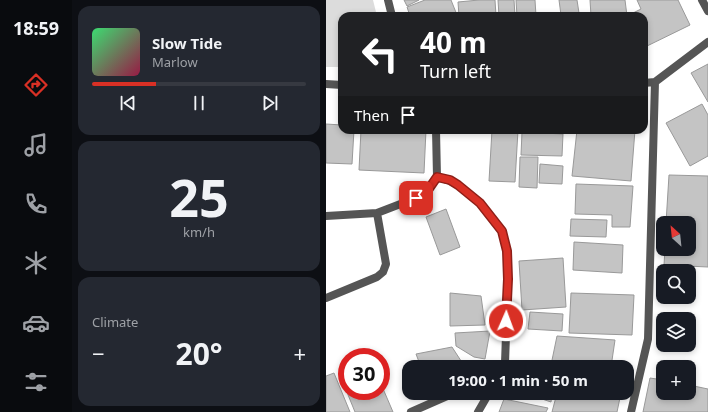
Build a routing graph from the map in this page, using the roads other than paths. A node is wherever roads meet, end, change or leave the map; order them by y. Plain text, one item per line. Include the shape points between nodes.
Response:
1 (388, 0) edge
2 (702, 0) edge
3 (708, 10) edge
4 (391, 12) edge
5 (708, 42) edge
6 (655, 82) junction
7 (648, 83) edge
8 (326, 84) edge
9 (338, 85) edge
10 (436, 134) edge
11 (437, 177) junction
12 (377, 213) junction
13 (326, 216) edge
14 (326, 298) edge
15 (502, 360) edge
16 (438, 400) edge
17 (484, 400) edge
18 (411, 412) edge
19 (478, 412) edge
20 (631, 412) edge

1 - 4 street
2 - 3 street
5 - 6 street
6 - 7 street
6 - 20 street via 648,339
8 - 9 street
10 - 11 street
11 - 12 street via 428,190 416,198
11 - 15 street via 450,180 480,203 502,231 507,251 508,279
12 - 13 street
12 - 14 street via 386,264 383,272
16 - 18 street
17 - 19 street

